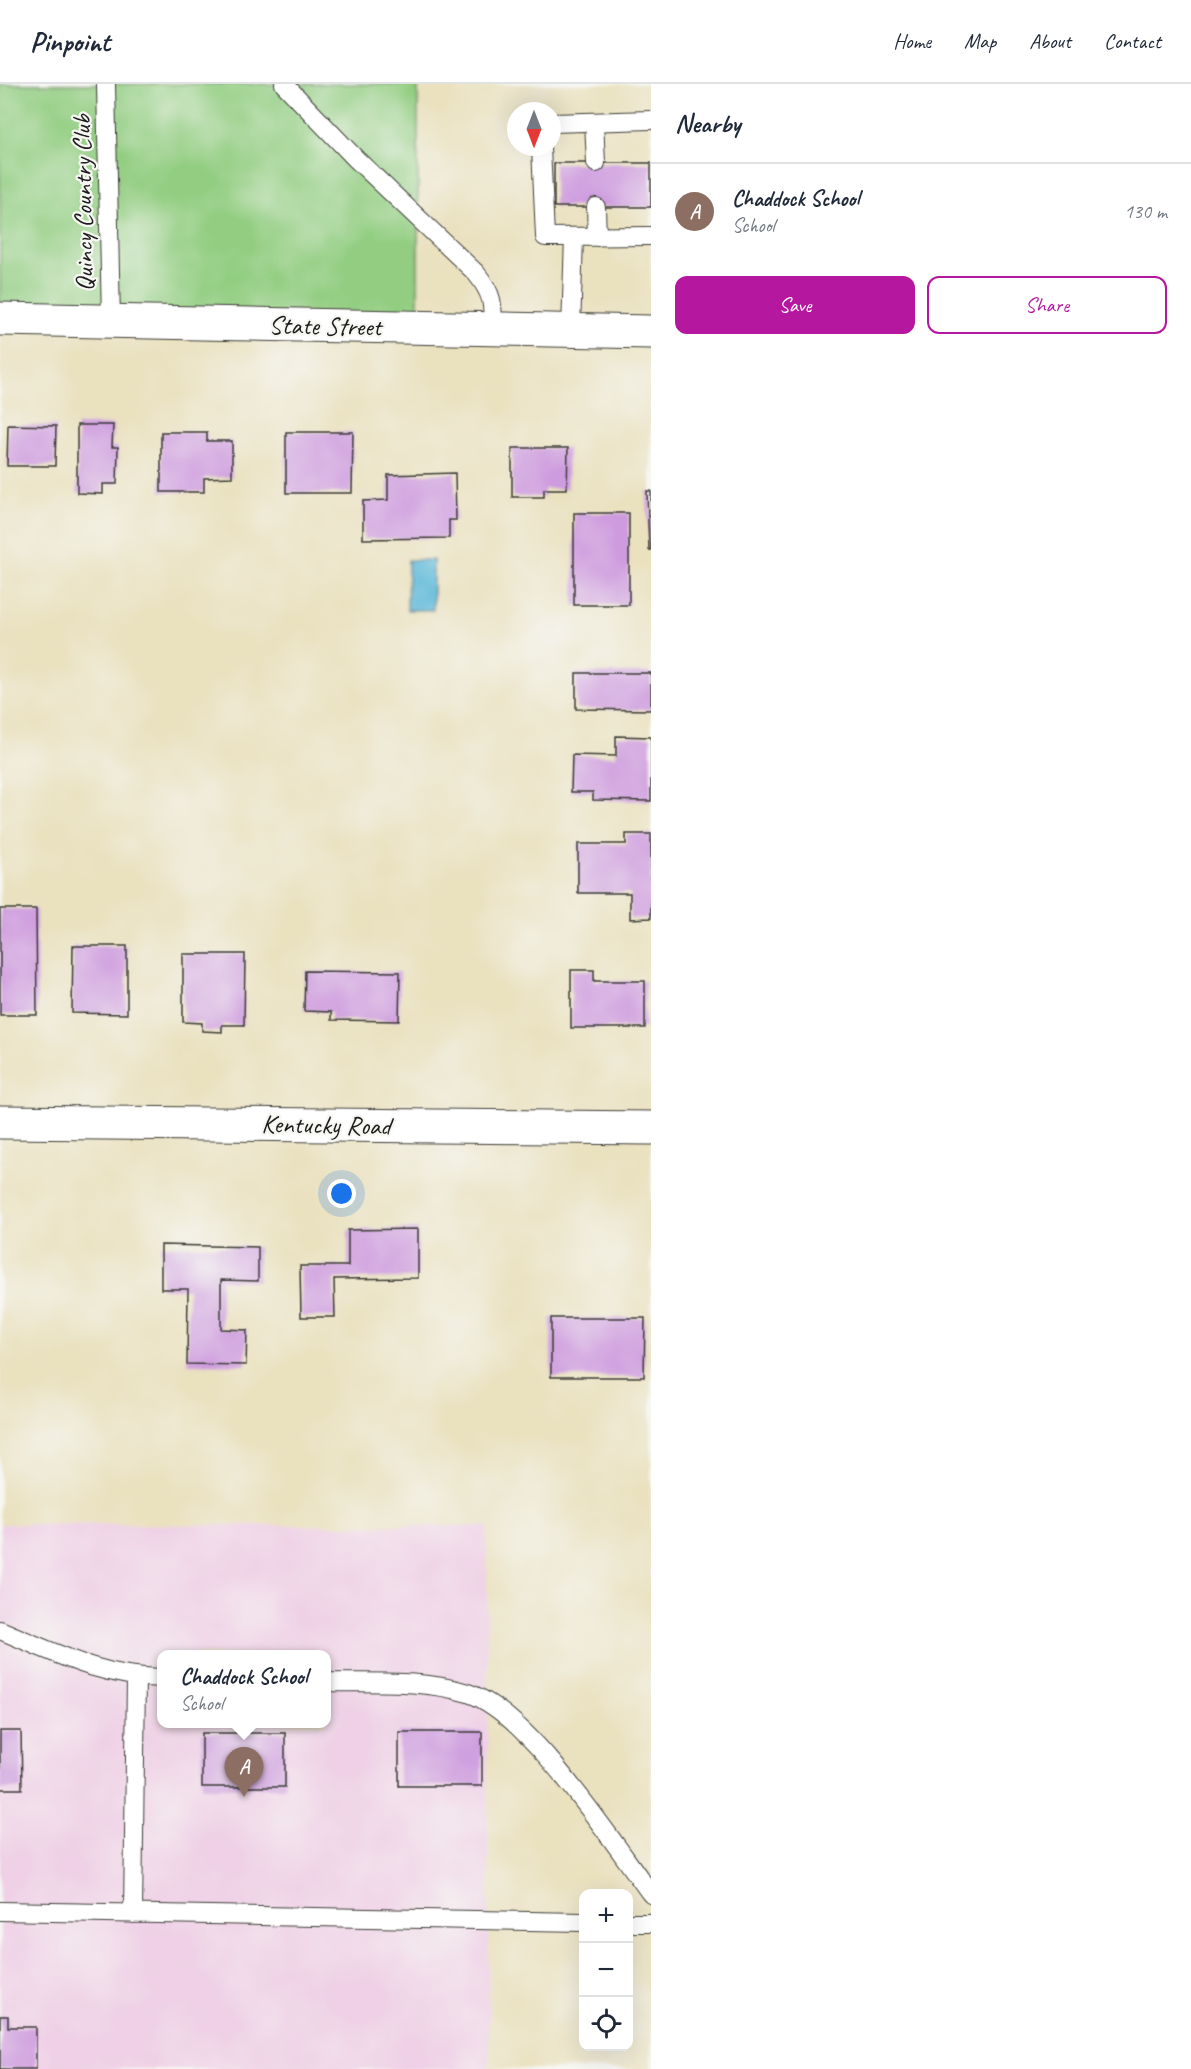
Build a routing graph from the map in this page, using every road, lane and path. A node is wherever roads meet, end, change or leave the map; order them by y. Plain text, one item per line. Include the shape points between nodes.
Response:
1 (106, 84) edge
2 (284, 84) edge
3 (651, 120) edge
4 (594, 122) junction
5 (561, 123) edge
6 (541, 156) edge
7 (596, 164) dead end
8 (597, 207) dead end
9 (651, 236) edge
10 (574, 237) junction
11 (597, 237) junction
12 (0, 319) edge
13 (111, 321) junction
14 (493, 329) junction
15 (571, 330) junction
16 (651, 332) edge
17 (0, 1122) edge
18 (651, 1128) edge
19 (0, 1630) edge
20 (136, 1678) junction
21 (157, 1678) edge
22 (331, 1682) edge
23 (651, 1894) edge
24 (0, 1911) edge
25 (133, 1914) junction
26 (579, 1922) edge
27 (633, 1923) edge
28 (651, 1923) edge

1 - 13 lane, Quincy Country Club
2 - 14 lane via 476,273 489,289 493,302
3 - 4 lane
4 - 5 lane
4 - 7 lane
6 - 10 lane via 545,237
8 - 11 lane
9 - 11 lane
10 - 11 lane
10 - 15 lane
12 - 13 main road, State Street
13 - 14 main road, State Street
14 - 15 main road, State Street
15 - 16 main road, State Street
17 - 18 main road, Kentucky Road
19 - 20 lane via 98,1671
20 - 21 lane
20 - 25 lane
22 - 23 lane via 445,1688 469,1694 500,1710 547,1757
24 - 25 lane
25 - 26 lane
27 - 28 lane

